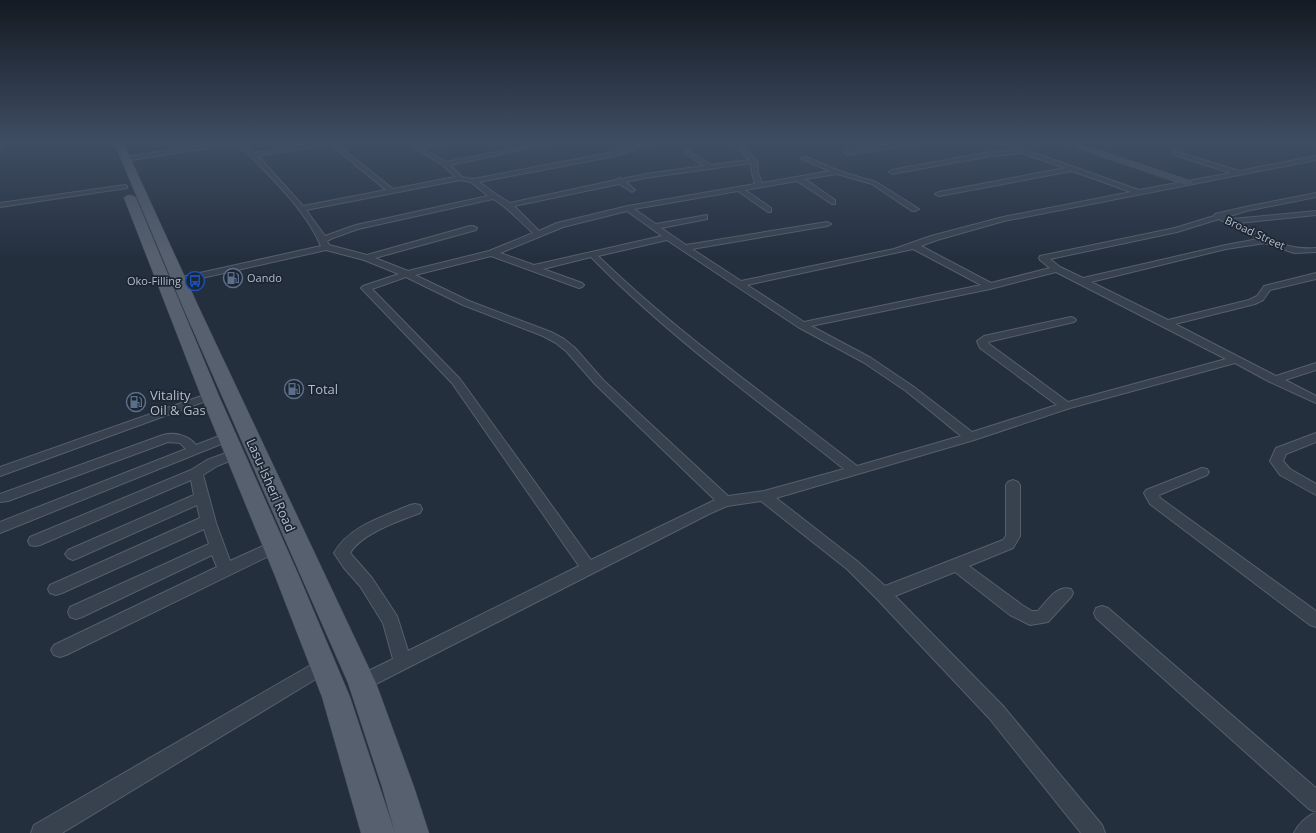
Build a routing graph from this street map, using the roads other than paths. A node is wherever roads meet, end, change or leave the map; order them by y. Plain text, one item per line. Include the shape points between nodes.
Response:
1 (123, 181) edge
2 (136, 181) edge
3 (277, 181) edge
4 (379, 181) edge
5 (443, 181) edge
6 (473, 181) edge
7 (615, 181) edge
8 (620, 181) edge
9 (758, 181) edge
10 (779, 181) edge
11 (802, 181) edge
12 (867, 181) edge
13 (1009, 181) edge
14 (1105, 181) edge
15 (1185, 181) edge
16 (1194, 181) edge
17 (1188, 182) junction
18 (759, 184) junction
19 (125, 187) junction
20 (738, 188) junction
21 (390, 190) junction
22 (632, 190) dead end
23 (1138, 193) junction
24 (939, 194) dead end
25 (1316, 196) edge
26 (494, 197) junction
27 (832, 202) dead end
28 (509, 205) junction
29 (0, 206) edge
30 (628, 208) junction
31 (301, 209) junction
32 (915, 209) dead end
33 (768, 210) dead end
34 (1316, 213) edge
35 (1218, 216) junction
36 (704, 217) dead end
37 (1233, 221) junction
38 (827, 224) dead end
39 (654, 227) junction
40 (473, 228) dead end
41 (538, 234) junction
42 (669, 237) junction
43 (1267, 240) junction
44 (325, 243) junction
45 (914, 246) junction
46 (684, 248) junction
47 (1316, 250) edge
48 (492, 253) junction
49 (593, 255) junction
50 (367, 258) junction
51 (534, 268) junction
52 (1057, 269) junction
53 (407, 274) junction
54 (1316, 276) edge
55 (180, 280) junction
56 (1082, 281) junction
57 (740, 284) junction
58 (579, 285) dead end
59 (990, 286) junction
60 (1071, 320) dead end
61 (1168, 323) junction
62 (802, 325) junction
63 (1235, 360) junction
64 (1316, 366) edge
65 (1274, 380) junction
66 (210, 396) junction
67 (1316, 400) edge
68 (1066, 406) junction
69 (970, 437) junction
70 (1316, 437) edge
71 (231, 446) junction
72 (194, 452) junction
73 (855, 471) junction
74 (0, 472) edge
75 (1202, 472) dead end
76 (196, 473) junction
77 (1013, 485) dead end
78 (1316, 490) edge
79 (764, 496) junction
80 (3, 498) dead end
81 (201, 498) junction
82 (725, 501) junction
83 (415, 509) dead end
84 (208, 522) junction
85 (0, 528) edge
86 (35, 541) dead end
87 (216, 546) junction
88 (274, 547) junction
89 (73, 554) dead end
90 (956, 564) junction
91 (588, 568) junction
92 (226, 570) junction
93 (56, 589) dead end
94 (1065, 593) dead end
95 (883, 594) junction
96 (76, 612) dead end
97 (1102, 613) dead end
98 (1316, 620) edge
99 (60, 650) dead end
100 (404, 662) junction
101 (323, 666) junction
102 (362, 683) junction
103 (1316, 802) edge
104 (1316, 823) edge
105 (42, 833) edge
106 (378, 833) edge
107 (412, 833) edge
108 (1094, 833) edge
109 (1305, 833) edge

1 - 19 main road, Lasu-Isheri Road
2 - 55 main road, Lasu-Isheri Road
3 - 31 street
4 - 21 street
5 - 21 street
6 - 26 street
7 - 28 street
8 - 22 street
9 - 18 street
10 - 18 street
11 - 27 street
12 - 32 street
13 - 24 street
14 - 23 street
15 - 17 street
16 - 17 street
17 - 23 street
18 - 20 street
19 - 29 street
19 - 66 main road, Lasu-Isheri Road
20 - 30 street
20 - 33 street via 756,198
21 - 31 street
23 - 45 street via 1002,219
25 - 35 street
26 - 28 street
26 - 44 street via 356,227 330,236
28 - 41 street
30 - 39 street
30 - 41 street via 560,225
31 - 44 street
34 - 37 street
35 - 37 street, Broad Street
35 - 52 street via 1177,230 1043,258
36 - 39 street
37 - 43 street, Broad Street
38 - 46 street
39 - 42 street
40 - 50 street
41 - 48 street
42 - 46 street
42 - 49 street
43 - 47 street, Broad Street via 1291,250
43 - 56 street via 1226,247
44 - 50 street
44 - 55 street
45 - 57 street
45 - 59 street
46 - 57 street
48 - 51 street
48 - 53 street
49 - 51 street
49 - 73 street via 623,285 701,350
50 - 53 street
51 - 58 street
52 - 56 street
52 - 59 street
53 - 82 street via 466,303 560,341 572,350 599,382
53 - 91 street via 366,288 456,381
54 - 61 street via 1267,288 1260,298 1252,302
55 - 102 main road, Lasu-Isheri Road
56 - 61 street
57 - 62 street
59 - 62 street
60 - 68 street via 982,341 984,346
61 - 63 street
62 - 69 street via 867,360
63 - 65 street
63 - 68 street
64 - 65 street
65 - 67 street
66 - 71 main road, Lasu-Isheri Road
66 - 74 street
68 - 69 street
69 - 73 street
70 - 78 street via 1281,451 1276,460 1285,472
71 - 72 street
71 - 76 street
71 - 88 main road, Lasu-Isheri Road
72 - 80 street via 189,442 182,438 167,438
72 - 85 street
73 - 79 street
75 - 98 street via 1151,493 1155,502
76 - 81 street
76 - 86 street
77 - 90 street via 1013,536 1008,544
79 - 82 street
79 - 95 street via 852,565
81 - 84 street
81 - 89 street
82 - 91 street
83 - 100 street via 366,532 347,544 342,553 366,582 391,621
84 - 87 street
84 - 93 street
87 - 92 street
87 - 96 street
88 - 92 street
88 - 101 main road, Lasu-Isheri Road
90 - 94 street via 1030,618 1042,617
90 - 95 street
91 - 100 street
92 - 99 street
95 - 108 street via 996,712
97 - 103 street
100 - 102 street
101 - 105 street
101 - 106 main road, Lasu-Isheri Road via 336,697
102 - 107 main road, Lasu-Isheri Road
104 - 109 street

